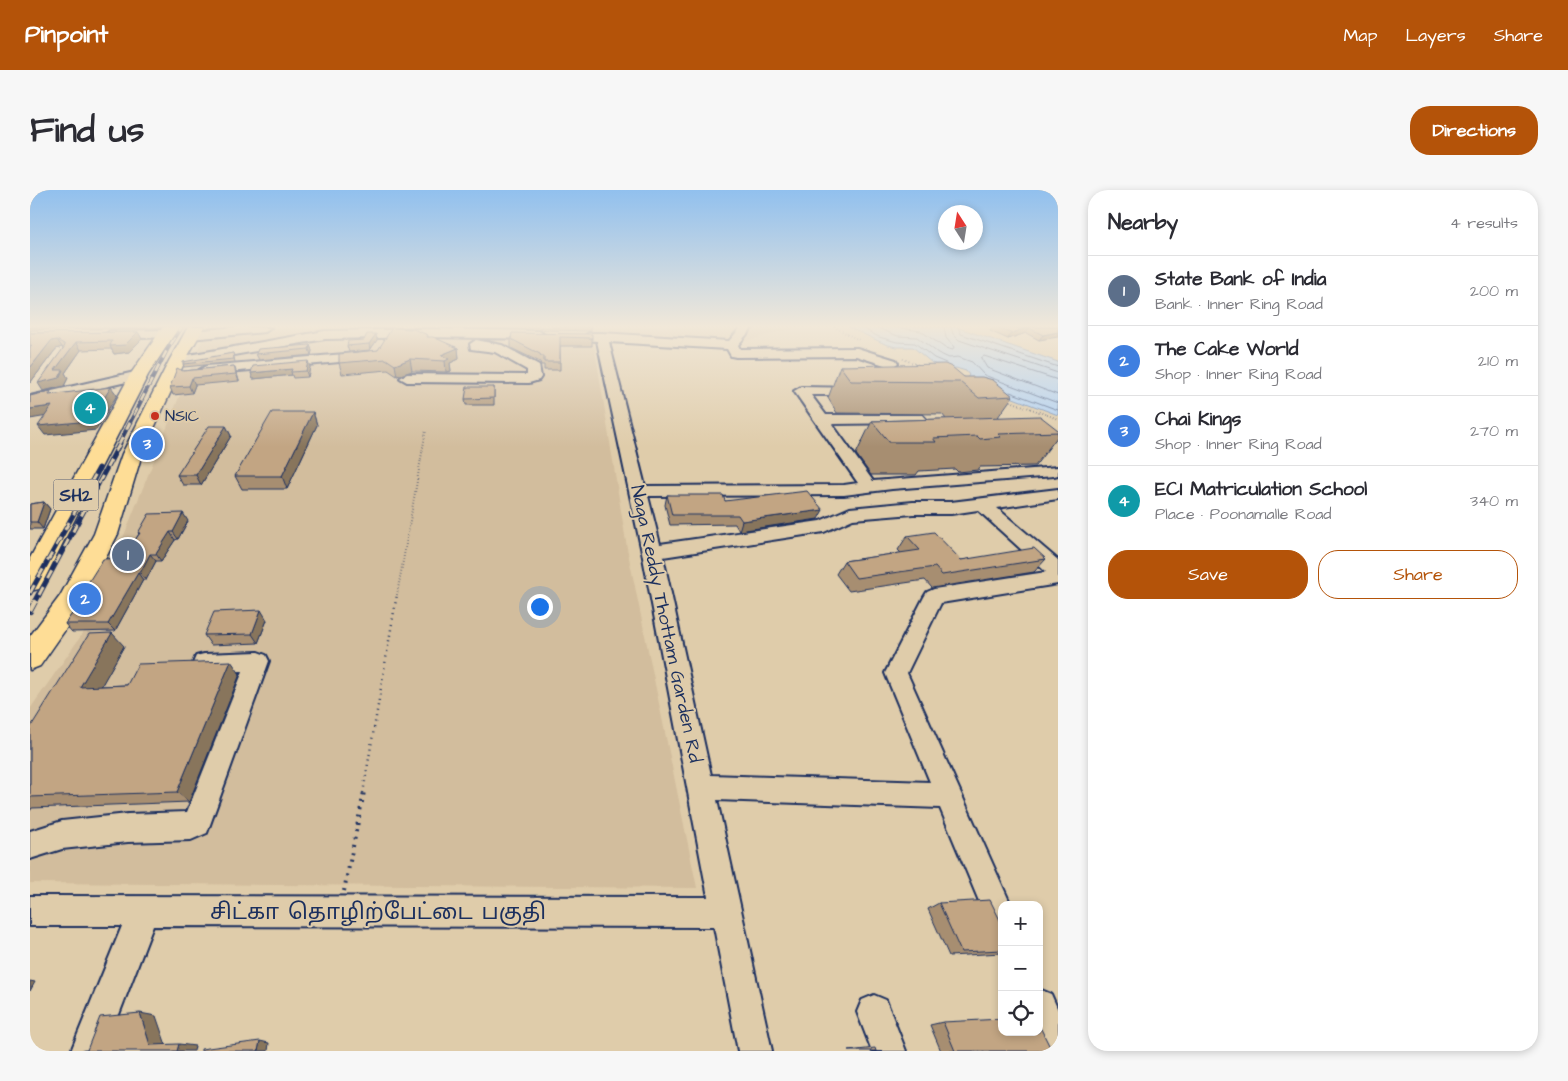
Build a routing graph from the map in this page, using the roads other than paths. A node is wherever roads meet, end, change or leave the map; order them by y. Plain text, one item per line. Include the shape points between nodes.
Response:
1 (144, 367) edge
2 (174, 367) edge
3 (533, 367) edge
4 (609, 367) edge
5 (862, 367) edge
6 (864, 370) edge
7 (139, 375) junction
8 (407, 378) dead end
9 (41, 381) edge
10 (873, 391) edge
11 (30, 398) edge
12 (821, 420) junction
13 (923, 444) edge
14 (859, 446) dead end
15 (840, 447) junction
16 (1039, 458) edge
17 (869, 487) junction
18 (638, 491) junction
19 (1058, 494) edge
20 (983, 505) junction
21 (652, 552) junction
22 (1058, 571) edge
23 (1058, 578) edge
24 (30, 582) edge
25 (30, 658) edge
26 (182, 663) edge
27 (700, 787) junction
28 (948, 795) junction
29 (30, 845) edge
30 (998, 910) edge
31 (30, 911) edge
32 (144, 911) junction
33 (726, 912) junction
34 (874, 1012) dead end
35 (1043, 1015) edge
36 (1058, 1050) edge
37 (88, 1051) edge
38 (755, 1051) edge
39 (889, 1051) edge

1 - 7 main road, SH2
2 - 25 main road, SH2 via 132,454 106,534 70,603
3 - 8 street via 534,377 529,379
4 - 18 street, Naga Reddy Thottam Garden Rd
5 - 6 street
7 - 11 street
7 - 24 main road, SH2
9 - 11 street
10 - 12 street via 801,392
12 - 13 street via 917,418 941,443
12 - 15 street
14 - 15 street
15 - 17 street
16 - 17 street via 1054,471
17 - 18 street via 844,490
18 - 21 street, Naga Reddy Thottam Garden Rd
19 - 20 street
20 - 21 street via 850,514 824,526
20 - 22 street
21 - 27 street, Naga Reddy Thottam Garden Rd
23 - 28 street via 934,597 896,673
26 - 29 street via 258,661 197,823 62,835
27 - 28 street
27 - 33 street, Naga Reddy Thottam Garden Rd
28 - 30 street
31 - 32 street, சிட்கா தொழிற்பேட்டை பகுதி
32 - 33 street, சிட்கா தொழிற்பேட்டை பகுதி
32 - 37 street
33 - 38 street, Naga Reddy Thottam Garden Rd
34 - 39 street
35 - 36 street

